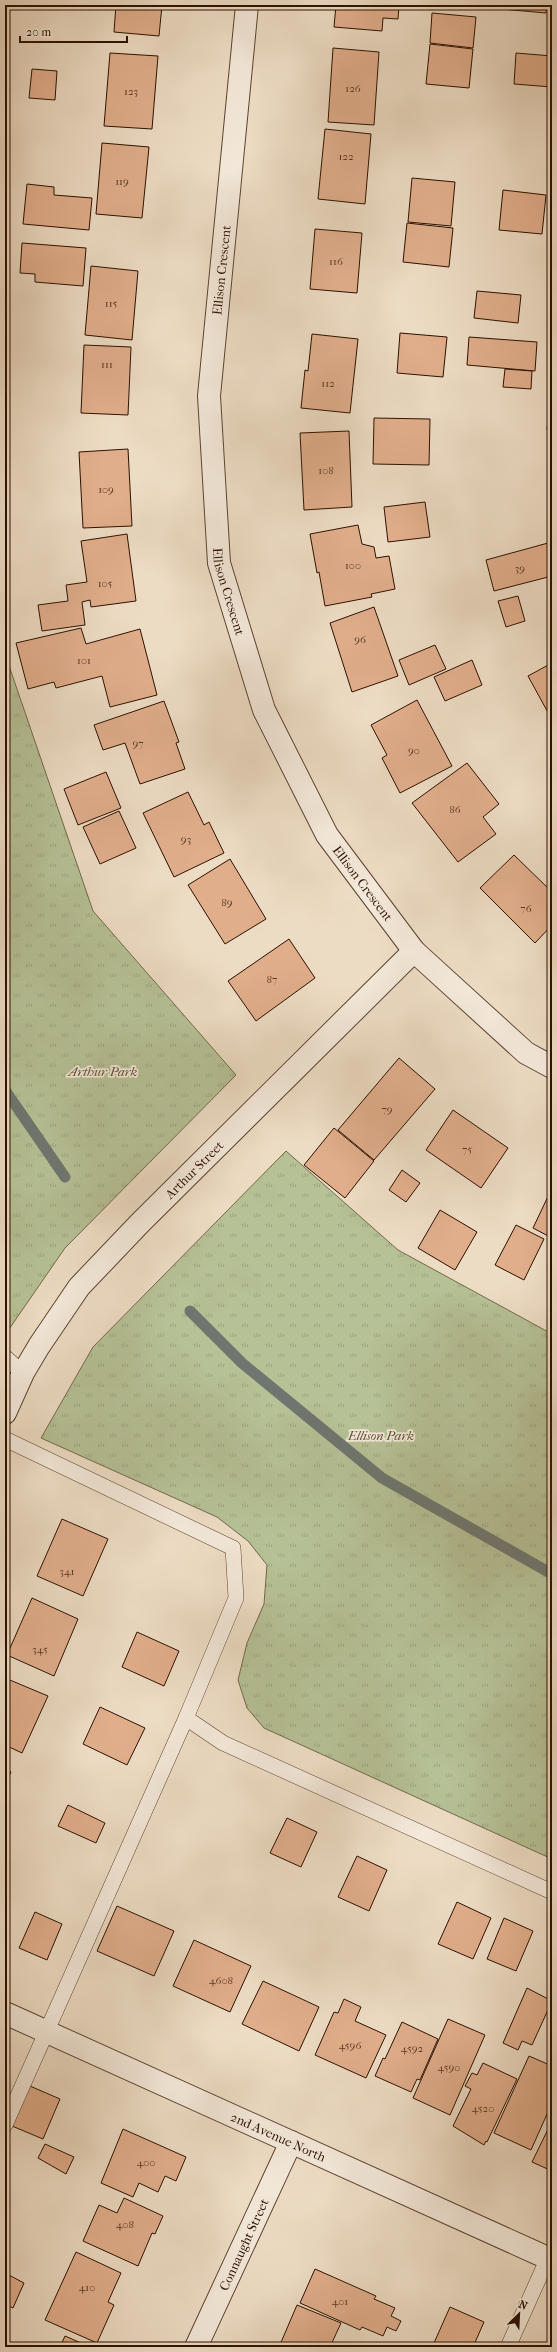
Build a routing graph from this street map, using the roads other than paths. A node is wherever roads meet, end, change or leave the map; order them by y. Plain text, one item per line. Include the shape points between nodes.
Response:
1 (247, 5) edge
2 (414, 951) junction
3 (552, 1068) edge
4 (5, 1357) edge
5 (23, 1374) junction
6 (5, 1413) edge
7 (5, 1439) edge
8 (186, 1718) junction
9 (552, 1892) edge
10 (5, 2013) edge
11 (47, 2032) junction
12 (5, 2125) edge
13 (291, 2142) junction
14 (550, 2259) edge
15 (196, 2347) edge
16 (508, 2347) edge

1 - 2 street, Ellison Crescent via 209,396 219,563 264,710 327,835
2 - 3 street, Ellison Crescent via 526,1053
2 - 5 street, Arthur Street via 79,1287
4 - 5 lane
5 - 6 street, Arthur Street
7 - 8 lane via 233,1548 236,1598
8 - 9 lane via 223,1742
8 - 11 lane
10 - 11 street, 2nd Avenue North
11 - 12 lane
11 - 13 street, 2nd Avenue North
13 - 14 street, 2nd Avenue North
13 - 15 street, Connaught Street
14 - 16 lane

